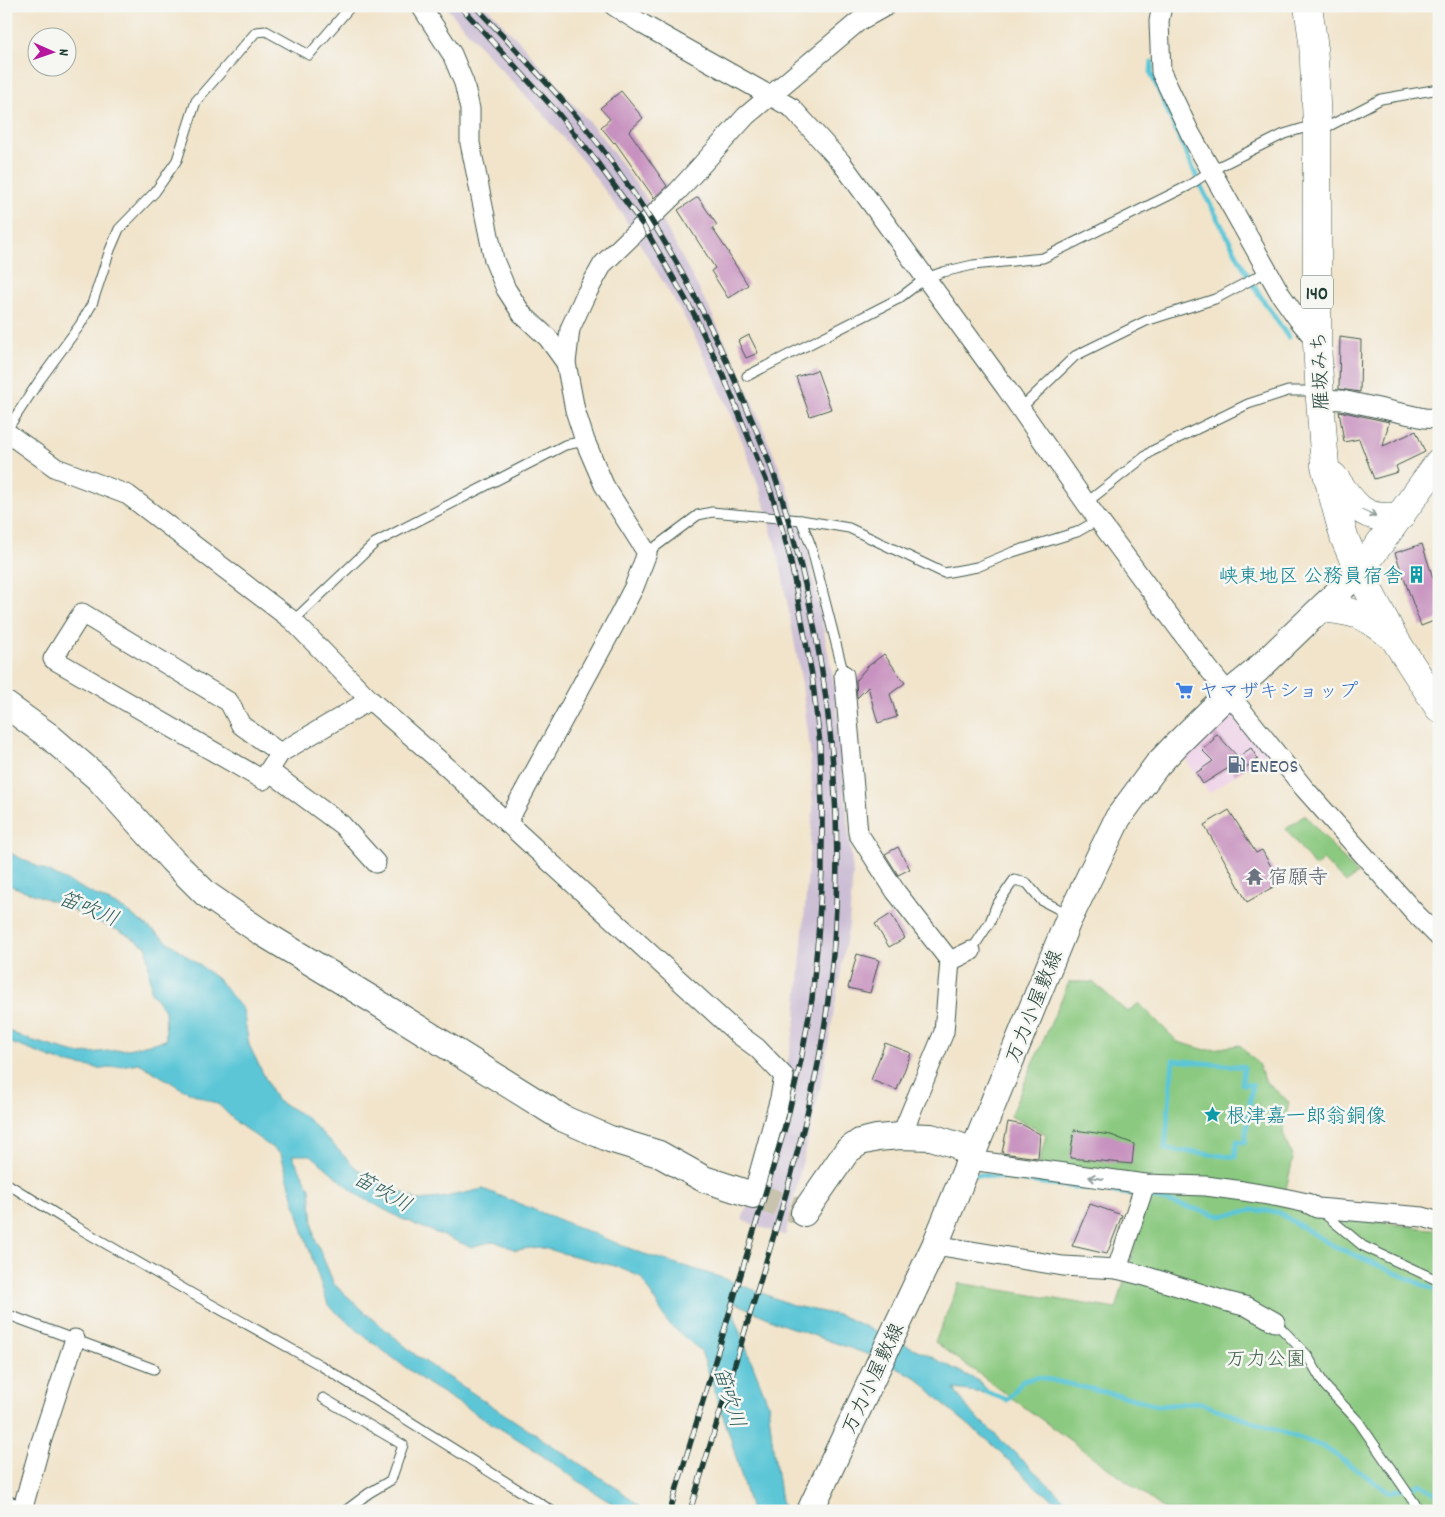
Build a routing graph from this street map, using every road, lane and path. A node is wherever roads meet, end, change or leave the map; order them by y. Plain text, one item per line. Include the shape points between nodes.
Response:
1 (352, 6) edge
2 (422, 6) edge
3 (614, 6) edge
4 (886, 6) edge
5 (1162, 6) edge
6 (1308, 6) edge
7 (1439, 89) edge
8 (770, 95) junction
9 (1317, 124) junction
10 (1212, 170) junction
11 (1268, 270) junction
12 (926, 278) junction
13 (1318, 342) junction
14 (566, 363) junction
15 (747, 376) dead end
16 (1320, 395) junction
17 (1020, 409) junction
18 (1439, 419) edge
19 (6, 432) edge
20 (585, 441) junction
21 (1439, 462) edge
22 (1325, 466) junction
23 (1086, 503) junction
24 (1401, 516) junction
25 (802, 520) junction
26 (1098, 520) junction
27 (647, 553) junction
28 (1359, 572) junction
29 (1323, 608) junction
30 (294, 621) junction
31 (1394, 638) junction
32 (844, 675) joint
33 (1228, 694) junction
34 (370, 700) junction
35 (6, 705) edge
36 (1439, 708) edge
37 (280, 753) junction
38 (269, 771) junction
39 (507, 824) junction
40 (376, 863) dead end
41 (1071, 915) junction
42 (1439, 937) edge
43 (971, 951) joint
44 (950, 961) junction
45 (901, 1136) junction
46 (970, 1160) junction
47 (6, 1183) edge
48 (1142, 1193) junction
49 (753, 1196) joint
50 (1317, 1208) junction
51 (804, 1213) dead end
52 (1439, 1222) edge
53 (932, 1251) junction
54 (1117, 1269) junction
55 (1439, 1281) edge
56 (6, 1314) edge
57 (1275, 1322) joint
58 (75, 1339) junction
59 (154, 1369) dead end
60 (323, 1398) dead end
61 (17, 1506) edge
62 (345, 1511) edge
63 (552, 1511) edge
64 (810, 1511) edge
65 (1420, 1511) edge

1 - 19 lane via 309,55 266,32 256,32 196,101 177,160 155,192 119,229 92,304
2 - 14 street via 452,54 464,83 470,109 470,143 494,260 506,289 522,314 548,338
3 - 8 street
4 - 8 street via 859,21
5 - 10 street via 1159,21 1161,72
6 - 9 highway, 雁坂みち / 140
7 - 9 lane via 1381,99 1331,125
8 - 12 street via 792,108 841,162
8 - 14 street via 603,264 570,329
9 - 10 lane via 1284,134
9 - 13 highway, 雁坂みち / 140
10 - 11 street
10 - 12 lane via 1188,186 1043,258 973,265
11 - 13 street via 1281,295
11 - 17 lane via 1215,299 1146,321 1076,356
12 - 15 lane via 898,299
12 - 17 street
13 - 16 highway, 雁坂みち / 140
14 - 20 street
16 - 18 street
16 - 22 highway, 雁坂みち / 140
16 - 23 lane via 1288,392 1248,404 1152,451
17 - 23 street
19 - 30 street via 56,468 128,495
20 - 27 street via 604,484
20 - 30 lane via 565,445 375,543
21 - 24 highway
22 -> 24 highway via 1354,504 1365,513 1388,518
22 - 28 highway, 雁坂みち / 140 via 1344,537
23 - 26 street
24 - 28 highway
25 - 26 lane via 849,528 944,573 977,567 1077,532
25 - 27 lane via 712,512 698,515
25 - 32 lane via 812,546
26 - 33 street
27 - 39 street via 617,620
28 - 29 street, 万力小屋敷線
28 - 31 highway, 雁坂みち / 140
29 - 31 highway via 1359,614
29 - 33 street, 万力小屋敷線
30 - 34 street
31 - 36 highway, 雁坂みち / 140
32 - 44 street via 858,833 896,892
33 - 41 street, 万力小屋敷線 via 1157,765 1118,818
33 - 42 street via 1304,788
34 - 37 street
34 - 39 street
35 - 49 street via 49,736 99,779 206,894 260,932 564,1119 610,1139 659,1154 704,1179
37 - 38 street
37 - 38 street via 241,726 229,702 82,613 53,659 263,780
38 - 40 street via 342,825
39 - 49 street via 757,1048 784,1076
41 - 43 lane via 1041,900 1027,883 1014,880
41 - 46 street, 万力小屋敷線
43 - 44 street
44 - 45 street via 944,1032
45 - 46 street via 932,1137 960,1146
45 - 51 street via 860,1142 848,1152
48 -> 46 street
46 - 53 street, 万力小屋敷線
47 - 63 lane via 189,1292 320,1365
48 - 50 street via 1206,1186 1279,1197
48 - 54 street
50 - 52 street via 1422,1217
50 - 55 lane via 1363,1246
53 - 54 street
53 - 64 street, 万力小屋敷線
54 - 57 street via 1248,1307
56 - 58 lane
57 - 65 lane via 1307,1355 1325,1386 1358,1421
58 - 59 lane
58 - 61 street
60 - 62 lane via 403,1445 391,1480

